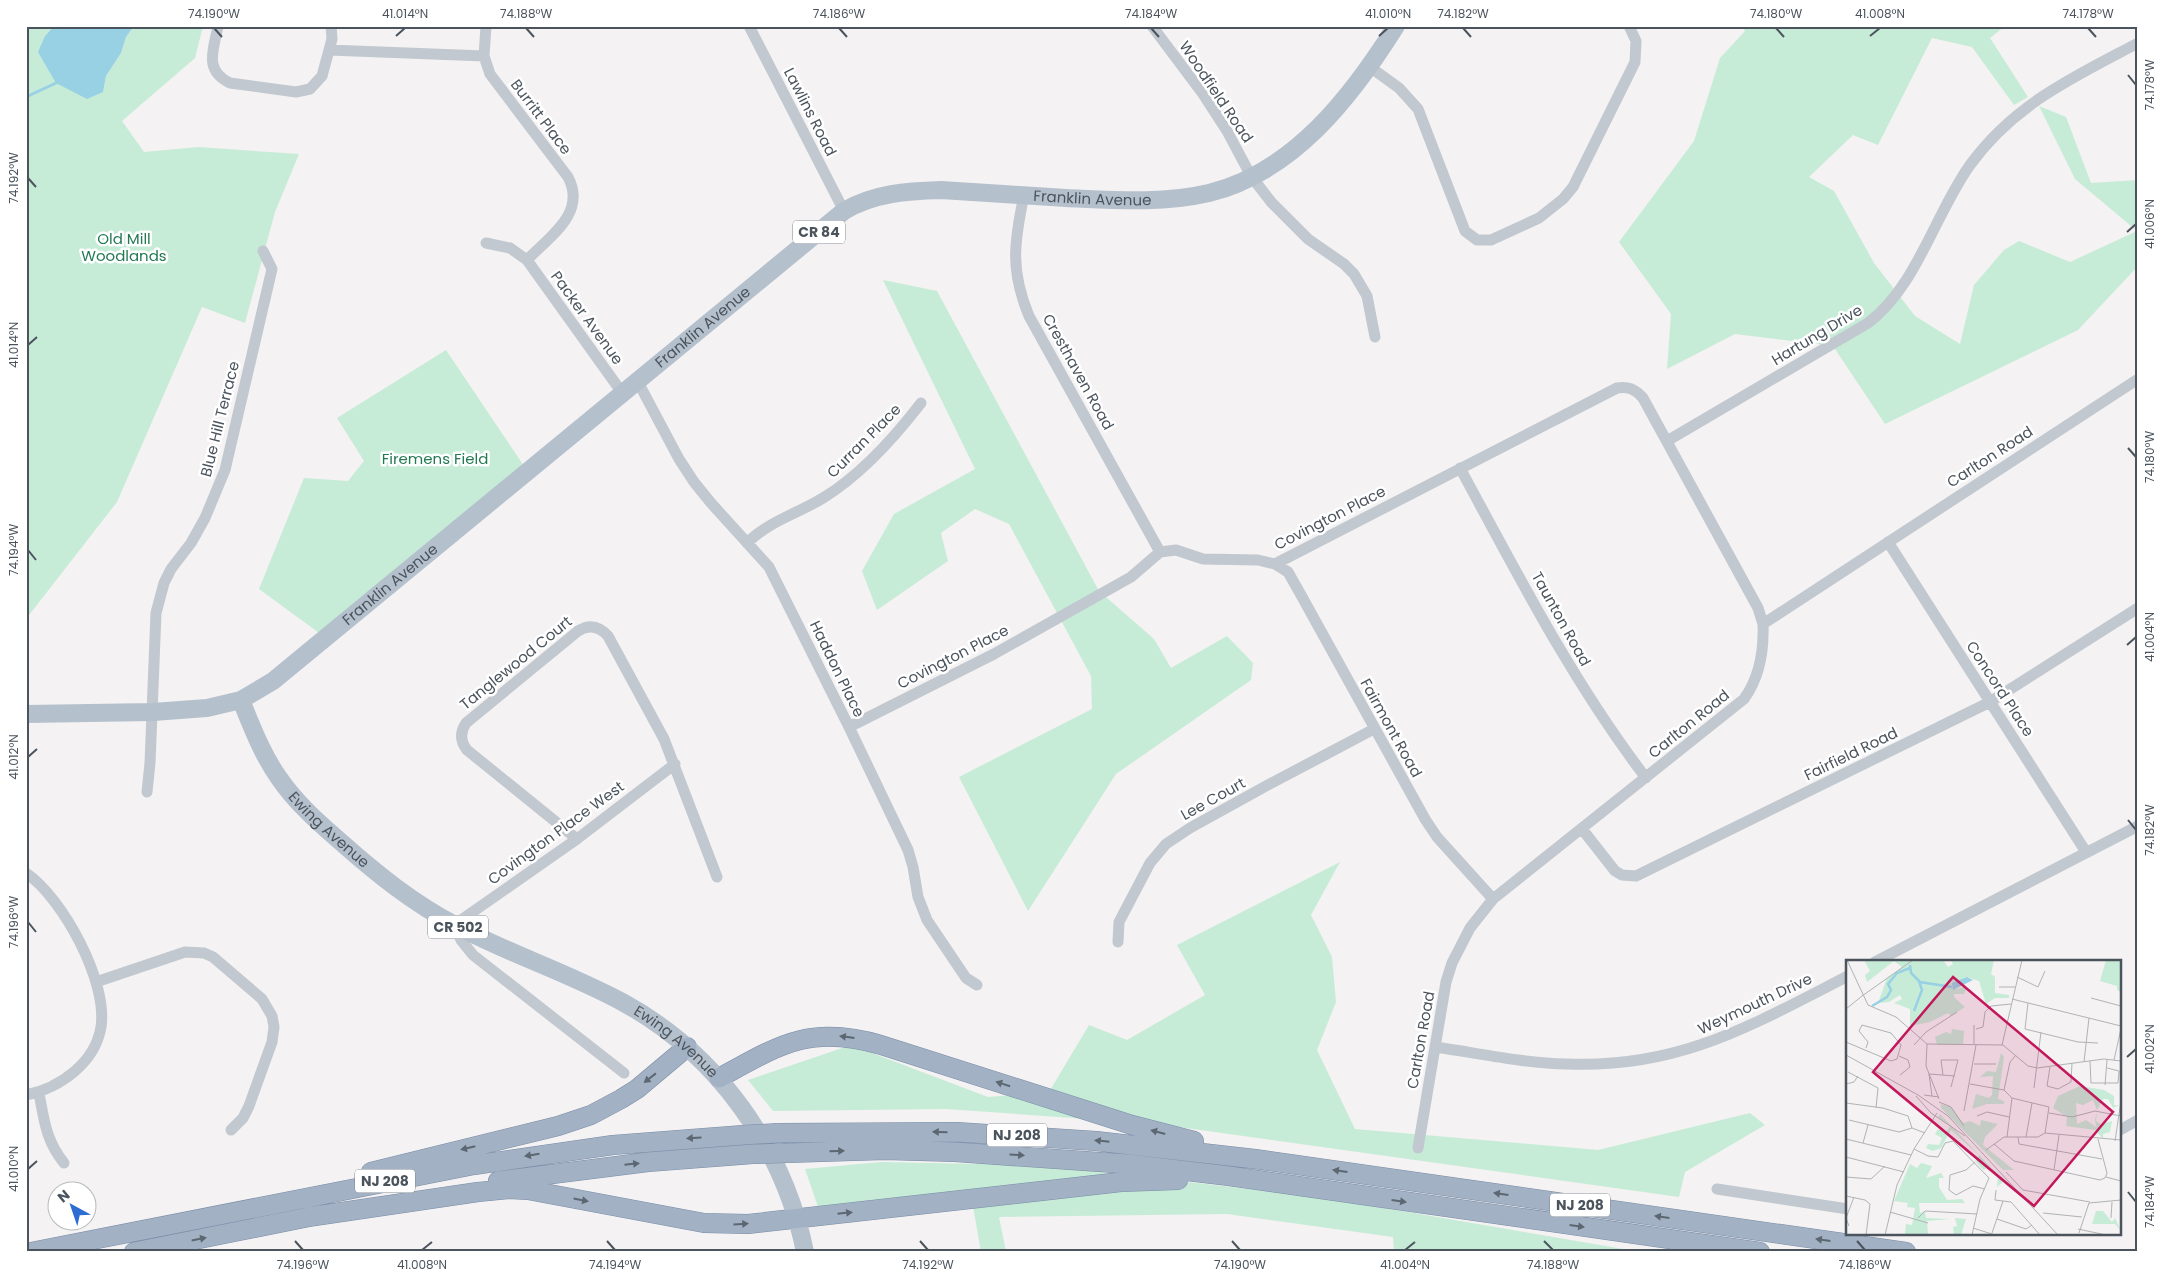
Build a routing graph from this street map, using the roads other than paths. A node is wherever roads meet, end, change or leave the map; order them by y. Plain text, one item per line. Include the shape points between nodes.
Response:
1 (218, 26) edge
2 (331, 26) edge
3 (486, 26) edge
4 (749, 26) edge
5 (1152, 26) edge
6 (1396, 26) edge
7 (1630, 26) edge
8 (2138, 43) edge
9 (329, 50) junction
10 (484, 56) junction
11 (1370, 67) junction
12 (1251, 176) junction
13 (1024, 195) junction
14 (844, 211) junction
15 (486, 243) dead end
16 (263, 251) dead end
17 (527, 260) junction
18 (1374, 337) dead end
19 (2138, 379) edge
20 (638, 382) junction
21 (623, 394) junction
22 (921, 403) dead end
23 (1667, 441) junction
24 (1460, 468) junction
25 (1888, 542) junction
26 (747, 543) junction
27 (1160, 552) junction
28 (1275, 564) junction
29 (2138, 608) edge
30 (1763, 624) junction
31 (241, 700) junction
32 (1990, 702) junction
33 (153, 712) junction
34 (26, 714) edge
35 (850, 727) junction
36 (1374, 729) junction
37 (675, 764) junction
38 (1646, 778) junction
39 (147, 792) dead end
40 (2138, 826) edge
41 (1582, 829) junction
42 (577, 839) junction
43 (2086, 852) junction
44 (26, 873) edge
45 (717, 877) dead end
46 (1494, 899) junction
47 (454, 925) junction
48 (1118, 942) dead end
49 (1878, 960) edge
50 (1846, 977) edge
51 (96, 982) junction
52 (977, 985) dead end
53 (687, 1047) junction
54 (1435, 1047) junction
55 (624, 1073) dead end
56 (719, 1078) junction
57 (39, 1092) junction
58 (26, 1095) edge
59 (2138, 1120) edge
60 (2122, 1129) edge
61 (231, 1130) dead end
62 (1418, 1148) dead end
63 (1255, 1159) junction
64 (64, 1164) dead end
65 (1264, 1182) junction
66 (1717, 1190) dead end
67 (1846, 1210) edge
68 (308, 1217) junction
69 (796, 1218) junction
70 (118, 1234) junction
71 (32, 1252) edge
72 (134, 1252) edge
73 (805, 1252) edge
74 (1760, 1252) edge
75 (1906, 1252) edge

1 - 9 street via 212,60 218,74 230,83 303,91 322,76
2 - 9 street
3 - 10 street, Burritt Place
4 - 14 street, Lawlins Road
5 - 12 street, Woodfield Road via 1203,94
6 - 11 main road, Franklin Avenue / CR 84
7 - 11 street via 1636,41 1635,62 1573,187 1539,218 1491,240 1477,240 1465,231 1418,109 1399,88
8 - 23 street, Hartung Drive via 2056,87 2000,130 1970,166 1900,291 1878,315
9 - 10 street
10 - 17 street, Burritt Place via 490,74 572,185 572,210
11 - 12 main road, Franklin Avenue / CR 84 via 1315,130 1275,163
12 - 13 main road, Franklin Avenue / CR 84 via 1210,193 1166,200
12 - 18 street, Woodfield Road via 1289,222 1354,274 1367,296
13 - 14 main road, Franklin Avenue / CR 84 via 917,191 870,198
13 - 27 street, Cresthaven Road via 1015,245 1020,294
14 - 20 main road, Franklin Avenue / CR 84
15 - 17 street, Packer Avenue via 510,248
16 - 33 street, Blue Hill Terrace via 272,268 224,470 205,518 164,583 158,604
17 - 21 street, Packer Avenue
19 - 25 street, Carlton Road
20 - 21 main road, Franklin Avenue / CR 84
20 - 26 street, Haddon Place via 694,482
21 - 31 main road, Franklin Avenue / CR 84 via 273,681
22 - 26 street, Curran Place via 905,424 841,486 821,500 760,530
23 - 24 street, Covington Place via 1643,398 1637,391 1623,387
23 - 30 street via 1758,608
24 - 28 street, Covington Place
24 - 38 street, Taunton Road via 1568,664 1596,710
25 - 30 street, Carlton Road
25 - 32 street, Concord Place
26 - 35 street, Haddon Place via 769,567
27 - 28 street, Covington Place via 1176,550 1202,559 1258,560
27 - 35 street, Covington Place via 1131,578 994,654
28 - 36 street, Fairmont Road via 1288,572
29 - 32 street, Fairfield Road
30 - 38 street, Carlton Road via 1760,667 1744,699
31 - 33 main road, Franklin Avenue via 207,708
31 - 47 main road, Ewing Avenue / CR 502 via 271,765 309,814 382,879
32 - 41 street, Fairfield Road via 1636,876 1615,871
32 - 43 street, Concord Place
33 - 34 main road, Franklin Avenue
33 - 39 street, Blue Hill Terrace
35 - 52 street, Haddon Place via 908,850 918,897 927,920 966,978
36 - 46 street, Fairmont Road via 1437,837
36 - 48 street, Lee Court via 1166,844 1150,863 1119,922
37 - 42 street, Covington Place West
37 - 42 street, Tanglewood Court via 638,687 608,636 603,630 591,626 578,631 466,723 461,734 467,750
37 - 45 street, Tanglewood Court
38 - 41 street, Carlton Road
40 - 43 street
41 - 46 street, Carlton Road
42 - 47 street, Covington Place West
43 - 49 street
44 - 51 street via 39,883 68,920
46 - 54 street, Carlton Road via 1470,928 1452,963
47 - 53 main road, Ewing Avenue / CR 502 via 624,1003
47 - 55 street via 474,955
50 - 54 street, Weymouth Drive via 1739,1031 1658,1057 1599,1064 1566,1064
51 - 57 street via 102,1013 94,1047 65,1079
51 - 61 street via 194,951 213,957 262,999 272,1016 272,1042 250,1106
53 - 56 main road, Ewing Avenue / CR 502
53 -> 70 highway via 621,1099 574,1122
54 - 62 street, Carlton Road
63 -> 56 highway via 1132,1125 850,1037 820,1036 791,1042
56 - 69 main road, Ewing Avenue / CR 502 via 765,1145
57 - 58 street
57 - 64 street via 48,1136 53,1150
59 - 60 street
63 -> 70 highway, NJ 208, bridge via 1010,1135 886,1131 743,1135 630,1143 508,1159
75 -> 63 highway, NJ 208
68 -> 65 highway, NJ 208, bridge via 443,1190 546,1174 753,1154 885,1150 990,1153 1128,1164
69 -> 65 highway via 1128,1181
65 -> 74 highway, NJ 208
66 - 67 street
68 -> 69 highway via 509,1189 704,1223 748,1224
72 -> 68 highway, NJ 208
69 - 73 main road, Ewing Avenue / CR 502
70 - 71 highway, NJ 208

